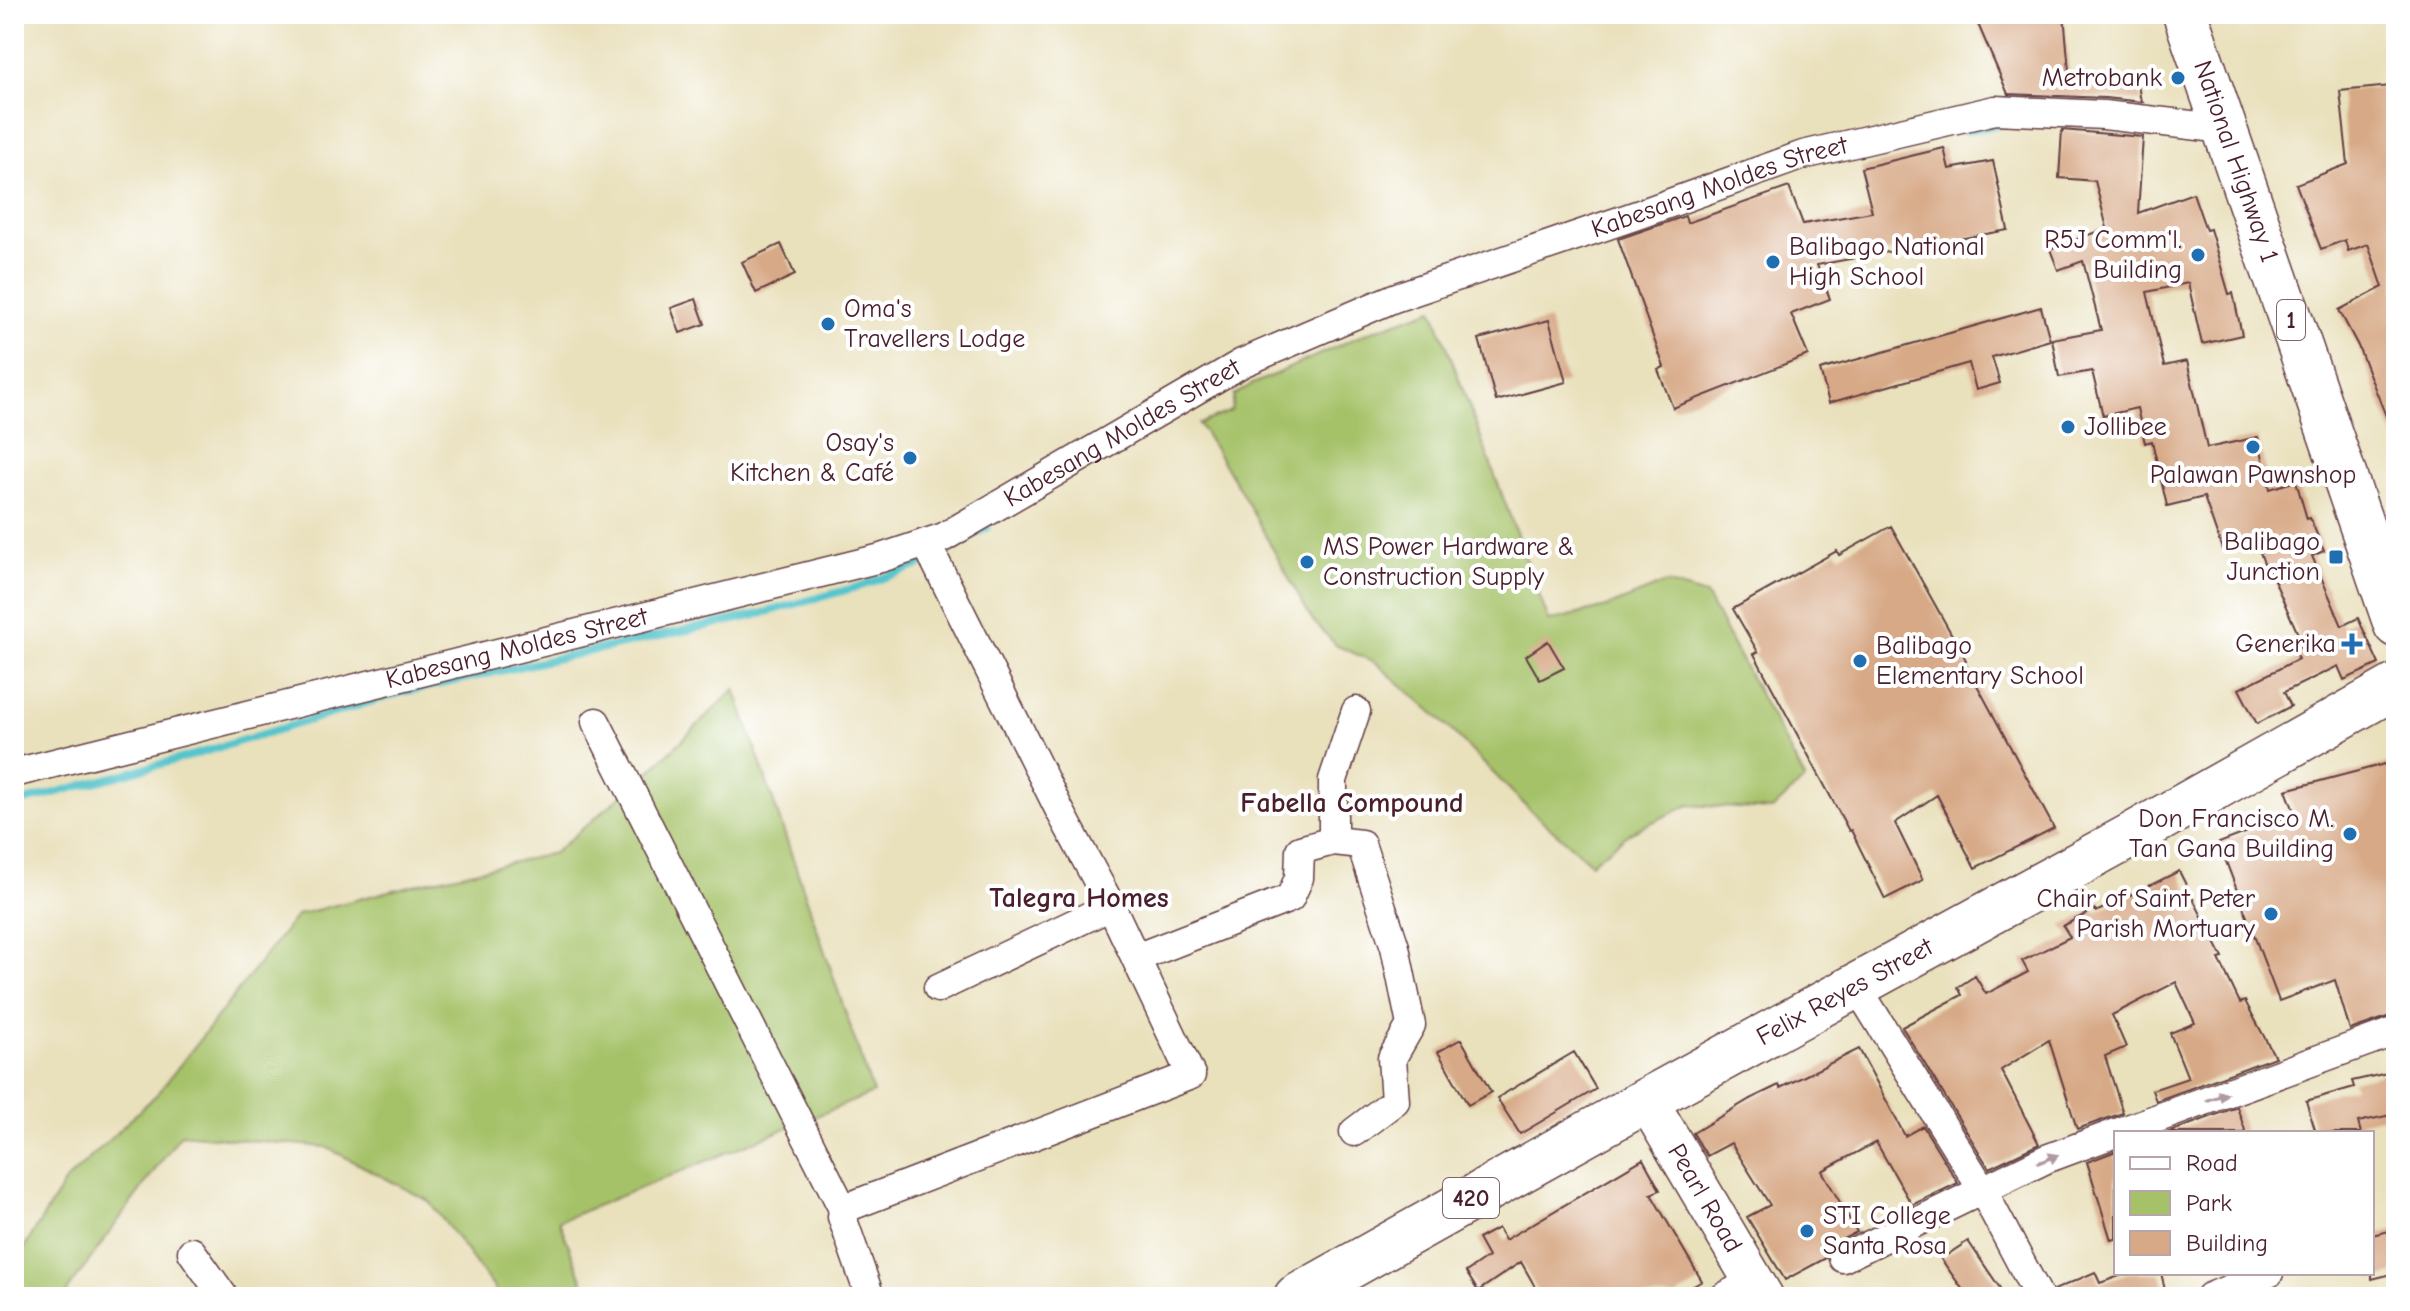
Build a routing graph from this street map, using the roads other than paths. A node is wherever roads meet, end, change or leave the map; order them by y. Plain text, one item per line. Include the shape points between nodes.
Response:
1 (2185, 14) edge
2 (2225, 129) junction
3 (931, 553) junction
4 (2396, 625) edge
5 (2396, 686) edge
6 (1356, 711) dead end
7 (596, 722) dead end
8 (14, 773) edge
9 (1333, 841) junction
10 (1111, 906) junction
11 (1136, 958) junction
12 (1857, 987) junction
13 (938, 988) dead end
14 (2396, 1031) edge
15 (1647, 1100) junction
16 (2122, 1131) edge
17 (1354, 1132) dead end
18 (2114, 1134) edge
19 (1982, 1189) junction
20 (843, 1209) junction
21 (192, 1252) dead end
22 (1843, 1258) dead end
23 (2264, 1275) edge
24 (1747, 1291) edge
25 (224, 1297) edge
26 (870, 1297) edge
27 (1296, 1297) edge
28 (2039, 1297) edge
29 (2210, 1297) edge

1 - 2 main road, National Highway 1 / 1
2 - 3 street, Kabesang Moldes Street via 1995,110 1803,155 1394,298 1242,363 944,537
2 - 4 main road, National Highway 1 / 1
3 - 8 street, Kabesang Moldes Street via 881,558
3 - 10 street
5 - 12 main road, Felix Reyes Street / 420
6 - 9 street via 1333,780
7 - 20 street
9 - 11 street via 1300,850 1299,878 1290,898
9 - 17 street via 1361,844 1395,947 1411,1025 1392,1058 1395,1101
10 - 11 street
10 - 13 street
11 - 20 street via 1189,1077
12 - 15 main road, Felix Reyes Street / 420
12 - 19 street
16 -> 14 street
15 - 24 street, Pearl Road
15 - 27 main road, Felix Reyes Street / 420
19 -> 18 street
19 - 22 street
19 - 28 street
20 - 26 street
21 - 25 street
23 - 29 street

